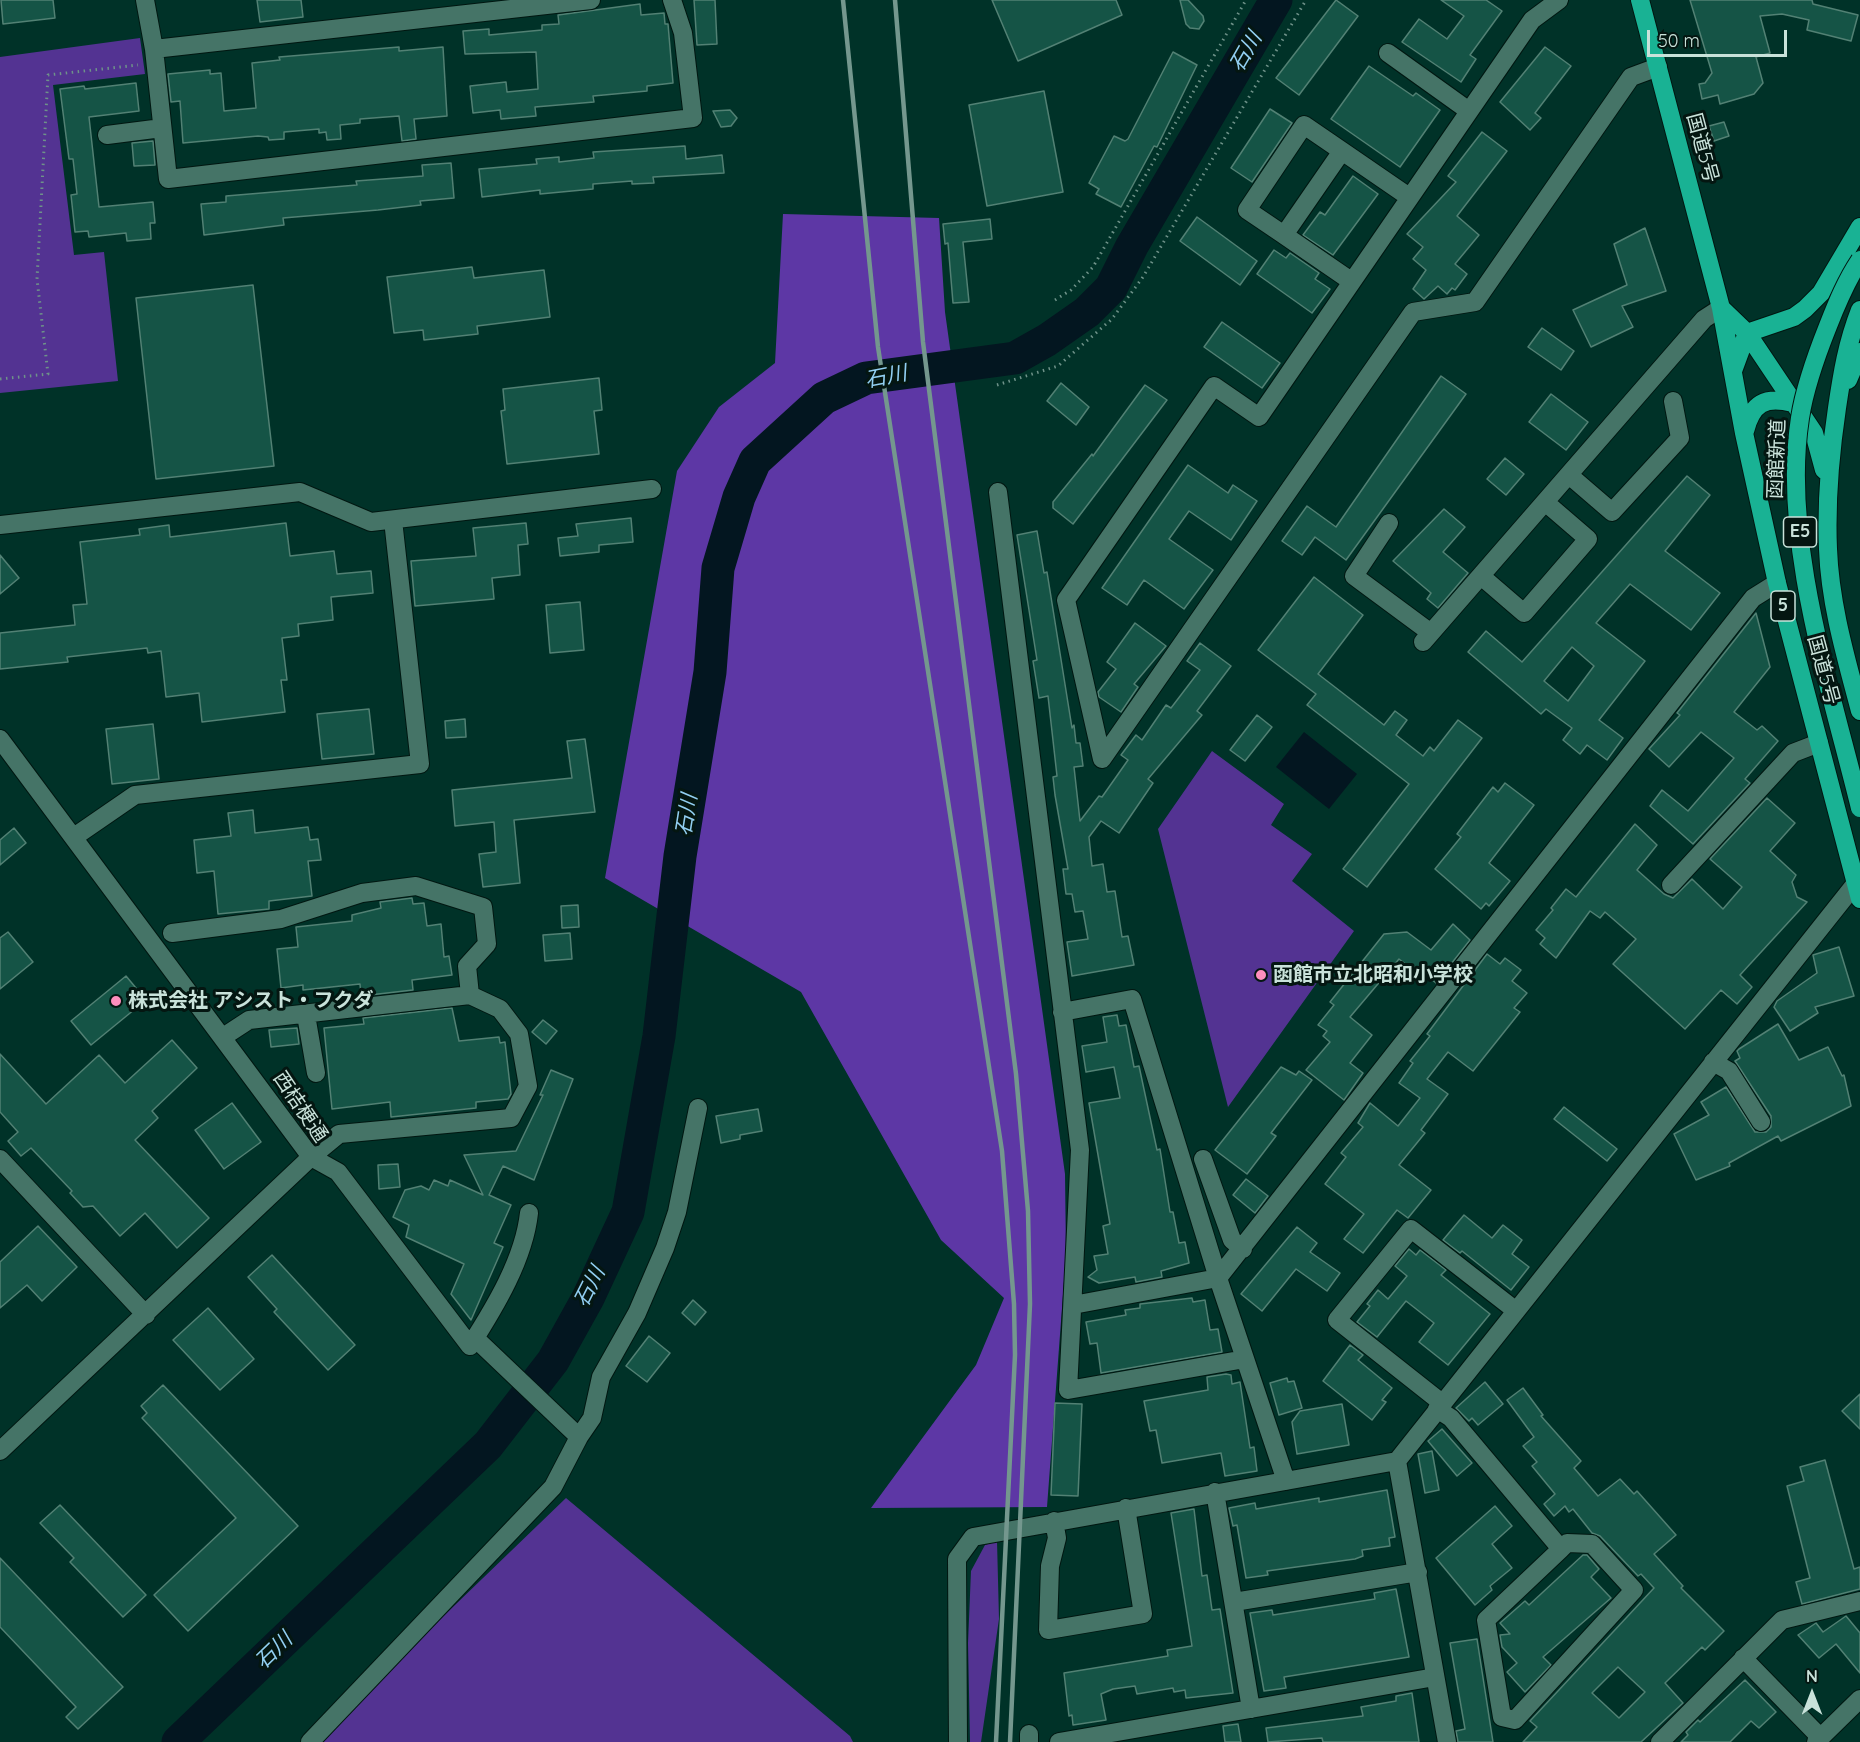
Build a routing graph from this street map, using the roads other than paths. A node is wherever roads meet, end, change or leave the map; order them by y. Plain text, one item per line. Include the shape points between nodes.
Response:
1 (145, 0) edge
2 (591, 0) edge
3 (672, 0) edge
4 (1559, 0) edge
5 (1640, 0) edge
6 (1388, 53) dead end
7 (155, 56) junction
8 (1658, 67) junction
9 (1469, 111) junction
10 (162, 128) junction
11 (107, 135) dead end
12 (1342, 151) junction
13 (1409, 197) junction
14 (1860, 227) edge
15 (1284, 235) junction
16 (1860, 261) edge
17 (1351, 281) junction
18 (1721, 308) junction
19 (1860, 310) edge
20 (1747, 333) junction
21 (1860, 352) edge
22 (1732, 373) junction
23 (1673, 401) dead end
24 (1793, 403) junction
25 (1837, 407) junction
26 (1744, 433) junction
27 (1569, 475) junction
28 (652, 489) dead end
29 (998, 492) dead end
30 (1827, 495) junction
31 (1545, 502) junction
32 (393, 520) junction
33 (1389, 523) dead end
34 (0, 525) edge
35 (1481, 576) junction
36 (1777, 583) junction
37 (1860, 711) edge
38 (0, 739) edge
39 (1819, 743) junction
40 (1860, 808) edge
41 (74, 837) junction
42 (1671, 885) dead end
43 (1858, 891) edge
44 (172, 933) dead end
45 (470, 995) junction
46 (1062, 1012) junction
47 (306, 1015) junction
48 (223, 1037) junction
49 (1713, 1062) junction
50 (316, 1073) dead end
51 (698, 1108) dead end
52 (1761, 1122) dead end
53 (311, 1157) junction
54 (0, 1159) edge
55 (1203, 1159) dead end
56 (529, 1213) dead end
57 (1243, 1250) junction
58 (1218, 1278) junction
59 (1073, 1305) junction
60 (1515, 1310) junction
61 (146, 1315) junction
62 (475, 1338) junction
63 (1245, 1359) junction
64 (1440, 1406) junction
65 (579, 1437) junction
66 (0, 1451) edge
67 (1397, 1461) junction
68 (1286, 1481) junction
69 (1215, 1492) junction
70 (1126, 1508) junction
71 (1054, 1521) junction
72 (1562, 1549) junction
73 (1418, 1572) junction
74 (1860, 1601) edge
75 (1234, 1602) junction
76 (1743, 1658) junction
77 (1435, 1677) junction
78 (1251, 1709) junction
79 (1857, 1710) edge
80 (1819, 1740) edge
81 (310, 1742) edge
82 (958, 1742) edge
83 (1059, 1742) edge
84 (1447, 1742) edge
85 (1660, 1742) edge

1 - 7 street
2 - 7 street
3 - 10 street via 682,33 693,118 168,179
4 - 9 street via 1532,20
5 - 8 highway, 国道5号 / 5
6 - 9 street
7 - 10 street
8 - 17 street via 1631,77 1475,302 1413,312 1102,759 1066,600 1214,386 1259,417
8 - 18 highway, 国道5号 / 5
9 - 13 street
10 - 11 street
12 - 13 street
12 - 15 street
12 - 15 street via 1304,125 1246,210
13 - 17 street
14 - 20 highway via 1821,293 1805,309 1794,317
15 - 17 street
16 - 40 highway, 函館新道 / E5, bridge via 1837,304 1808,380 1800,419 1796,495 1804,576
18 - 20 highway, 国道5号
18 - 22 highway, 国道5号 / 5
18 - 27 street via 1704,319
19 - 25 highway, 国道5号 via 1842,365
20 - 22 highway
20 - 24 highway, 国道5号
21 - 25 highway
22 - 26 highway, 国道5号 / 5
23 - 27 street via 1680,438 1612,512
24 - 26 highway via 1777,399 1758,405 1749,414
24 - 30 highway, 国道5号 via 1814,433
25 - 30 highway, 国道5号
26 - 36 highway, 国道5号 / 5
27 - 31 street
28 - 32 street
29 - 46 street
30 - 37 highway, 国道5号 via 1832,585
31 - 35 street
31 - 35 street via 1588,539 1524,613
32 - 34 street via 371,522 300,492
32 - 41 street via 420,764 135,795
33 - 35 street via 1354,576 1427,638
36 - 39 highway, 国道5号 / 5
36 - 57 street via 1753,598
38 - 41 street, 西桔梗通
39 - 42 street via 1793,753
39 - 43 highway, 国道5号 / 5
41 - 48 street, 西桔梗通
43 - 49 street
44 - 45 street via 280,919 362,893 417,886 483,907 487,944 467,966
45 - 47 street
45 - 53 street via 500,1009 519,1034 528,1086 511,1118 339,1134
46 - 58 street via 1132,999
46 - 59 street via 1080,1150
47 - 48 street via 249,1020
47 - 50 street
48 - 53 street, 西桔梗通
49 - 52 street via 1729,1071
49 - 60 street
51 - 65 street via 677,1212 665,1248 637,1313 601,1377 592,1418
53 - 61 street, 西桔梗通
53 - 62 street via 338,1172 470,1346
54 - 61 street
55 - 57 street via 1232,1240
56 - 62 street via 526,1238
57 - 58 street
58 - 59 street
58 - 63 street
59 - 63 street via 1068,1390
60 - 64 street
60 - 64 street via 1411,1229 1337,1320
61 - 66 street, 西桔梗通
62 - 65 street
63 - 68 street
64 - 67 street
64 - 72 street
65 - 81 street via 553,1487
67 - 68 street
67 - 73 street
68 - 69 street
69 - 70 street
69 - 75 street
70 - 71 street
70 - 71 street via 1143,1614 1048,1630 1050,1566 1057,1538
71 - 82 street via 973,1537 957,1558
72 - 72 street via 1567,1543 1592,1544 1634,1590 1515,1720 1502,1717 1486,1620
73 - 75 street
73 - 77 street
74 - 76 street via 1782,1620
75 - 78 street
76 - 80 street
76 - 85 street
77 - 78 street
77 - 84 street
78 - 83 street
79 - 80 street

